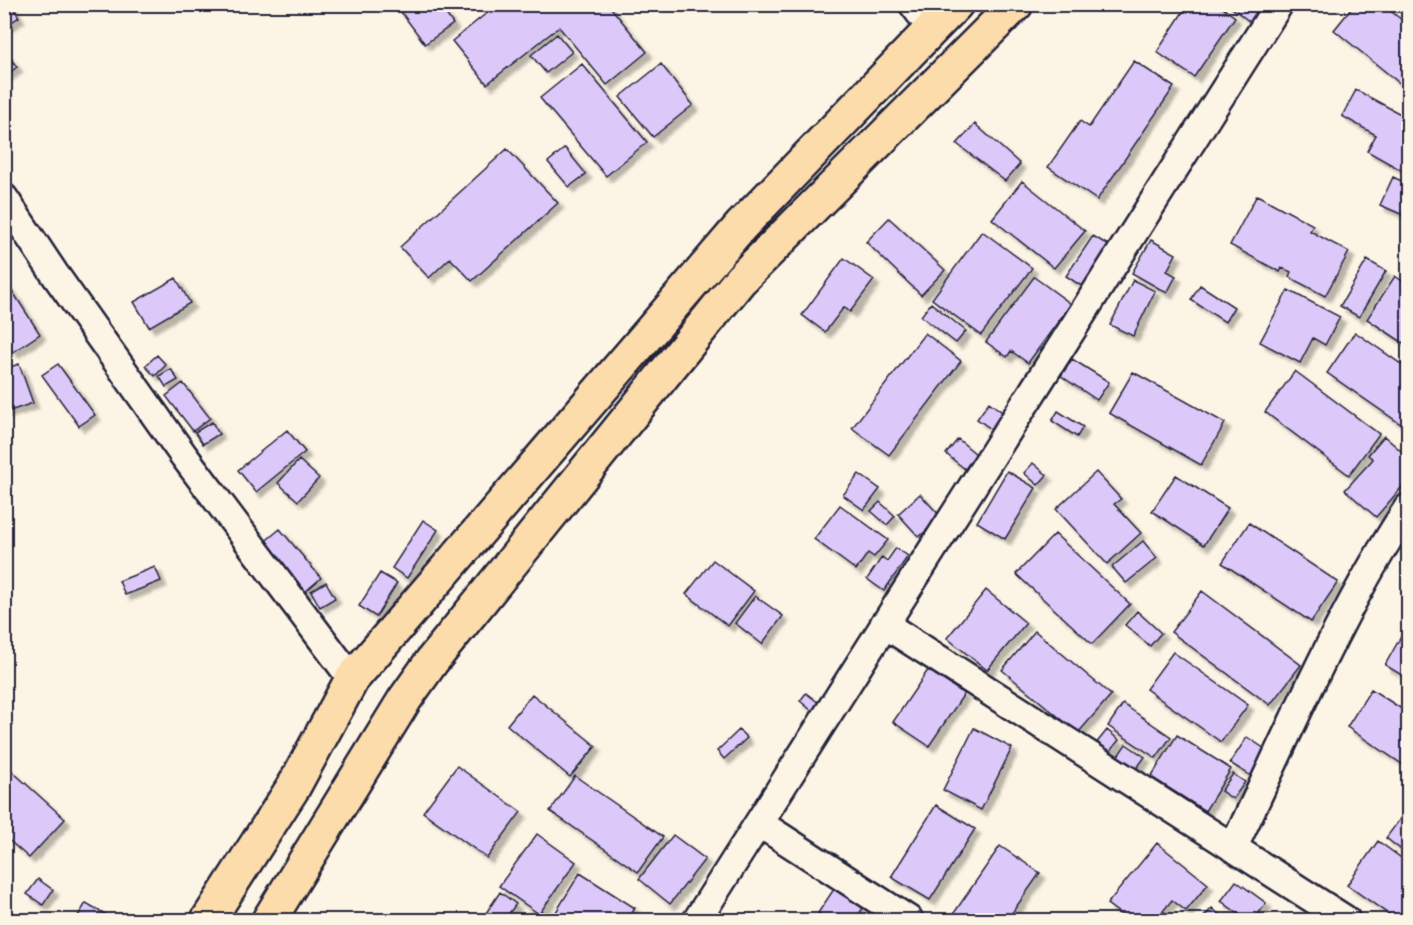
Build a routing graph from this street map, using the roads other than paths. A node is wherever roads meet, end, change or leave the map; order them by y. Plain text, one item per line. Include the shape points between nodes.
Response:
1 (956, 4) edge
2 (1016, 4) edge
3 (1279, 4) edge
4 (922, 16) edge
5 (4, 198) edge
6 (1408, 508) edge
7 (884, 624) junction
8 (352, 679) junction
9 (759, 822) junction
10 (1233, 848) junction
11 (208, 921) edge
12 (269, 921) edge
13 (696, 921) edge
14 (909, 921) edge
15 (1346, 921) edge

1 - 4 main road
2 - 12 main road via 740,280 673,361 432,661
3 - 7 street
4 - 8 main road
5 - 8 street via 184,456
6 - 10 street via 1295,714
7 - 9 street
7 - 10 street
8 - 11 main road via 294,786
9 - 13 street
9 - 14 street
10 - 15 street

